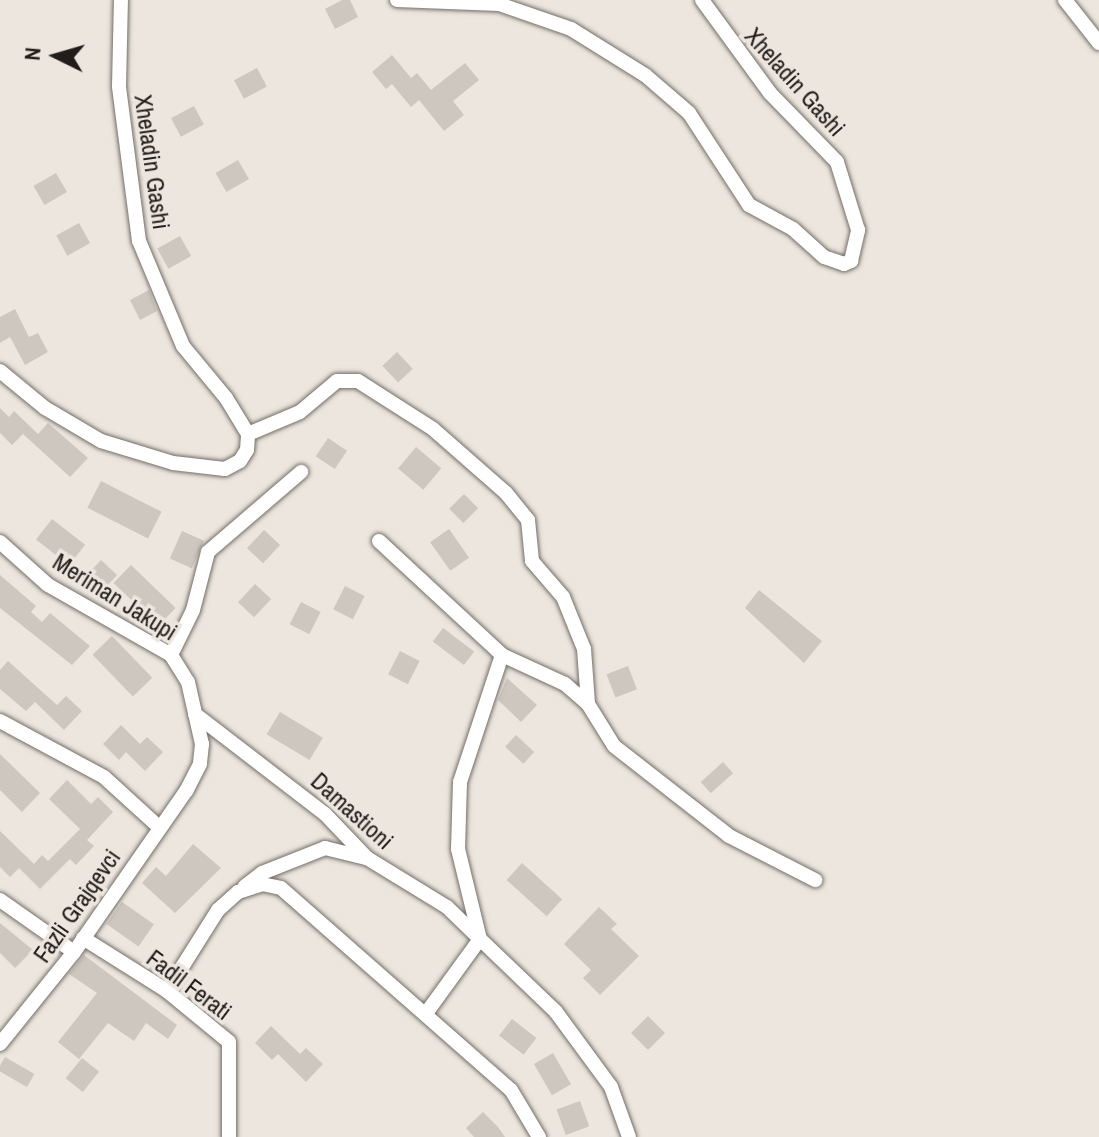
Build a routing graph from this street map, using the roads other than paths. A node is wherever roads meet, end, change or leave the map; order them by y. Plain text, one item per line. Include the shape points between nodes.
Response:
1 (121, 0) edge
2 (397, 0) edge
3 (702, 0) edge
4 (1065, 0) edge
5 (1099, 43) edge
6 (0, 371) edge
7 (248, 434) junction
8 (301, 472) dead end
9 (379, 541) dead end
10 (0, 542) edge
11 (171, 655) junction
12 (502, 655) junction
13 (588, 704) junction
14 (195, 714) junction
15 (0, 721) edge
16 (186, 791) joint
17 (159, 827) junction
18 (367, 858) junction
19 (815, 880) dead end
20 (238, 892) junction
21 (0, 900) edge
22 (83, 938) junction
23 (480, 939) junction
24 (74, 952) junction
25 (167, 991) junction
26 (427, 1012) junction
27 (0, 1044) edge
28 (229, 1137) edge
29 (539, 1137) edge
30 (629, 1137) edge

1 - 7 street, Xheladin Gashi via 119,86 139,241 183,346
2 - 3 street, Xheladin Gashi via 499,4 571,29 645,75 689,113 749,205 793,229 824,257 851,261 858,230 837,162 770,93
4 - 5 street
6 - 7 street via 45,408 101,441 173,463 225,469 240,461
7 - 13 street via 300,412 337,381 358,381 433,429 506,493 528,520 532,561 563,597 584,649
8 - 11 street via 208,552 193,610
9 - 12 street
10 - 11 street, Meriman Jakupi via 48,585
11 - 14 street, Meriman Jakupi via 188,682
12 - 13 street via 565,684
12 - 23 street via 460,782 458,849
13 - 19 street via 614,746 717,827
14 - 16 street, Meriman Jakupi via 200,764
14 - 18 street, Damastioni via 325,814
15 - 17 street via 104,777
16 - 17 street, Fazli Grajqevci
17 - 22 street, Fazli Grajqevci
18 - 20 street via 325,848 262,873
18 - 23 street, Damastioni via 447,907
20 - 25 street via 218,910
20 - 26 street via 262,884 281,888
21 - 24 street
22 - 24 street, Fazli Grajqevci
22 - 25 street, Fadil Ferati
23 - 26 street
23 - 30 street, Damastioni via 556,1012 611,1087
24 - 27 street, Fazli Grajqevci
25 - 28 street, Fadil Ferati via 229,1042
26 - 29 street via 511,1090

